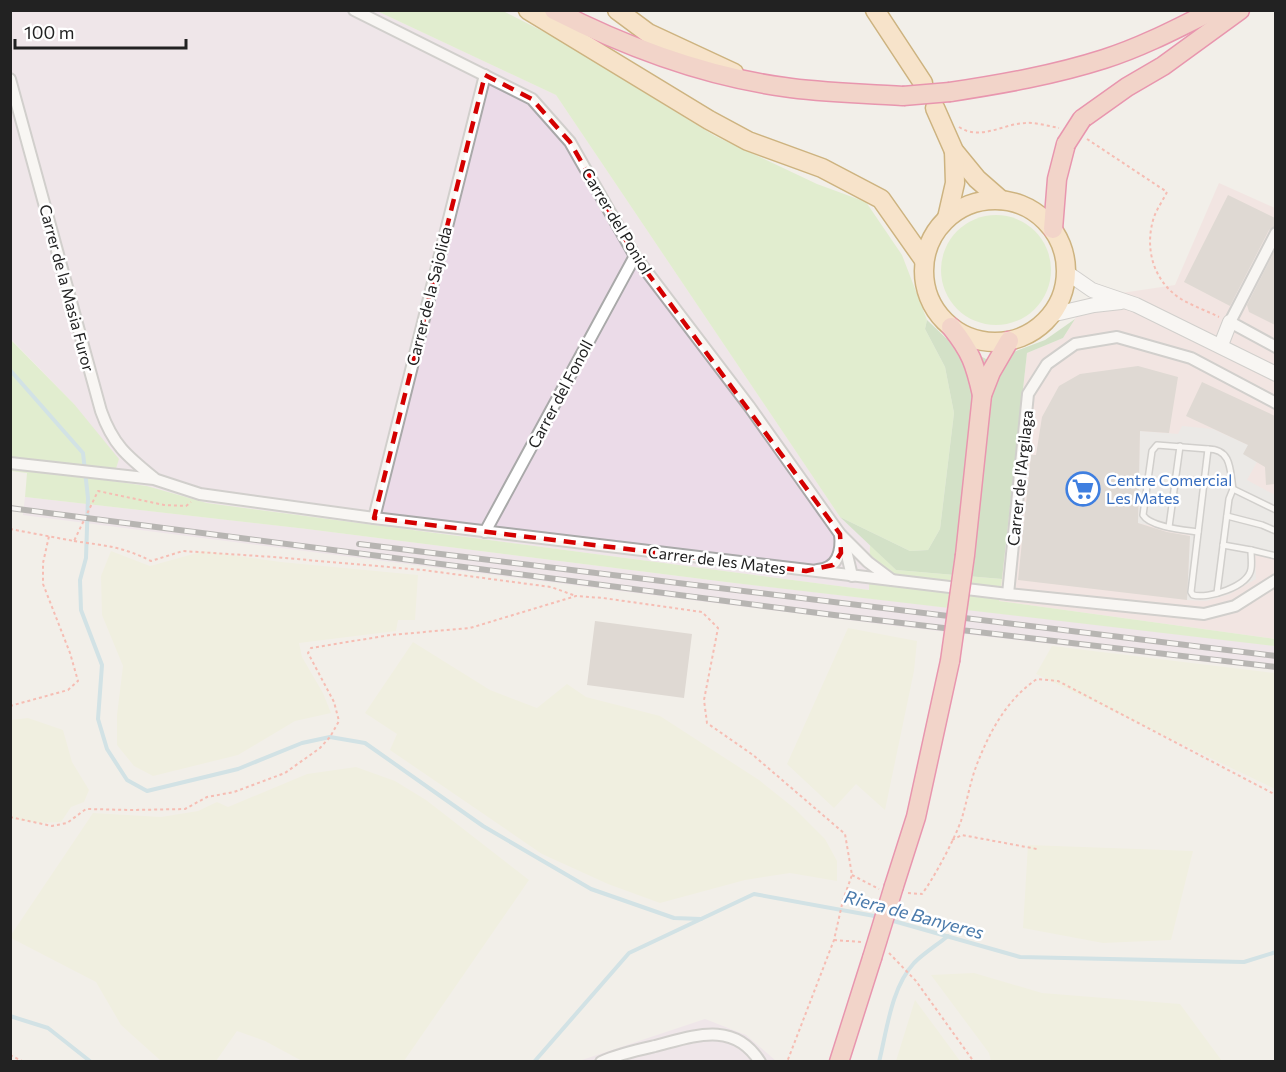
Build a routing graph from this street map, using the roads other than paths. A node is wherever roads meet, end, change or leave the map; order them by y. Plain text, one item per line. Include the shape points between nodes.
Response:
1 (354, 10) edge
2 (528, 10) edge
3 (554, 10) edge
4 (617, 10) edge
5 (875, 10) edge
6 (1214, 10) edge
7 (1240, 10) edge
8 (485, 75) junction
9 (10, 79) edge
10 (749, 81) junction
11 (923, 83) dead end
12 (935, 108) dead end
13 (954, 151) junction
14 (1000, 200) junction
15 (947, 218) junction
16 (1053, 229) junction
17 (1275, 233) edge
18 (635, 256) junction
19 (924, 260) junction
20 (1066, 272) junction
21 (1123, 302) junction
22 (1051, 315) junction
23 (1230, 322) junction
24 (951, 327) junction
25 (1009, 341) junction
26 (1221, 345) junction
27 (1275, 347) edge
28 (1275, 374) edge
29 (982, 395) junction
30 (1275, 404) edge
31 (1180, 446) junction
32 (1208, 449) junction
33 (10, 463) edge
34 (154, 479) junction
35 (1233, 489) junction
36 (1275, 510) edge
37 (1227, 516) junction
38 (374, 518) junction
39 (1170, 527) junction
40 (1275, 531) edge
41 (486, 532) junction
42 (1198, 532) junction
43 (840, 534) junction
44 (1223, 545) junction
45 (1251, 550) junction
46 (1275, 556) edge
47 (806, 571) junction
48 (852, 576) junction
49 (892, 580) junction
50 (1275, 580) edge
51 (1217, 593) junction
52 (1008, 594) junction
53 (863, 987) junction
54 (601, 1062) edge
55 (760, 1062) edge
56 (829, 1062) edge
57 (839, 1062) edge
58 (849, 1062) edge

1 - 8 street, Carrer del Poniol
2 - 19 main road via 748,141 822,168 881,199
3 - 10 highway via 632,47
4 - 10 main road via 648,33
5 - 11 main road
6 - 10 highway, bridge via 1105,59 1028,79 950,92 903,96
7 - 16 highway via 1127,87 1074,132 1057,179
8 - 18 street, Carrer del Poniol via 532,99 570,142
8 - 38 street, Carrer de la Sajolida
9 - 34 street, Carrer de la Masia Furor via 108,432 128,457
12 - 13 main road
13 - 14 main road
13 - 15 main road via 956,183
14 - 15 main road via 972,203
14 - 16 main road via 1030,209
15 - 19 main road via 930,242
16 - 20 main road via 1064,254
17 - 23 street
18 - 41 street, Carrer del Fonoll
18 - 43 street, Carrer del Poniol
19 - 24 main road via 927,292 936,311
20 - 21 street via 1092,290
20 - 22 main road via 1063,290
21 - 22 street
21 - 26 street
22 - 25 main road via 1032,332
23 - 26 street
23 - 27 street
24 - 25 main road via 979,340
24 - 29 highway via 972,357
25 - 29 highway
26 - 28 street
29 - 53 highway, bridge via 950,662 916,817
30 - 52 street, Carrer de l'Argilaga via 1191,358 1117,338 1075,344 1047,364 1028,394
31 - 32 lane
31 - 39 lane
31 - 39 lane via 1157,445 1152,451 1143,515 1146,520
32 - 35 lane via 1225,455
32 - 42 lane
33 - 34 street
34 - 38 street, Carrer de les Mates via 200,494
35 - 36 lane
35 - 37 lane
37 - 40 lane
37 - 44 lane
38 - 41 street, Carrer de les Mates
39 - 42 lane
41 - 47 street, Carrer de les Mates
42 - 51 lane via 1191,592 1200,597
43 - 47 street via 841,552 833,565
43 - 48 street, Carrer del Poniol
43 - 49 street, Carrer del Poniol
44 - 45 lane
44 - 51 lane
45 - 46 lane
45 - 51 lane via 1252,568 1245,580
47 - 48 street, Carrer de les Mates
48 - 49 street, Carrer de les Mates
49 - 52 street, Carrer de les Mates
50 - 52 street, Carrer de les Mates via 1235,606 1204,614
53 - 56 highway
53 - 57 highway
53 - 58 highway
54 - 55 street via 699,1034 740,1040

